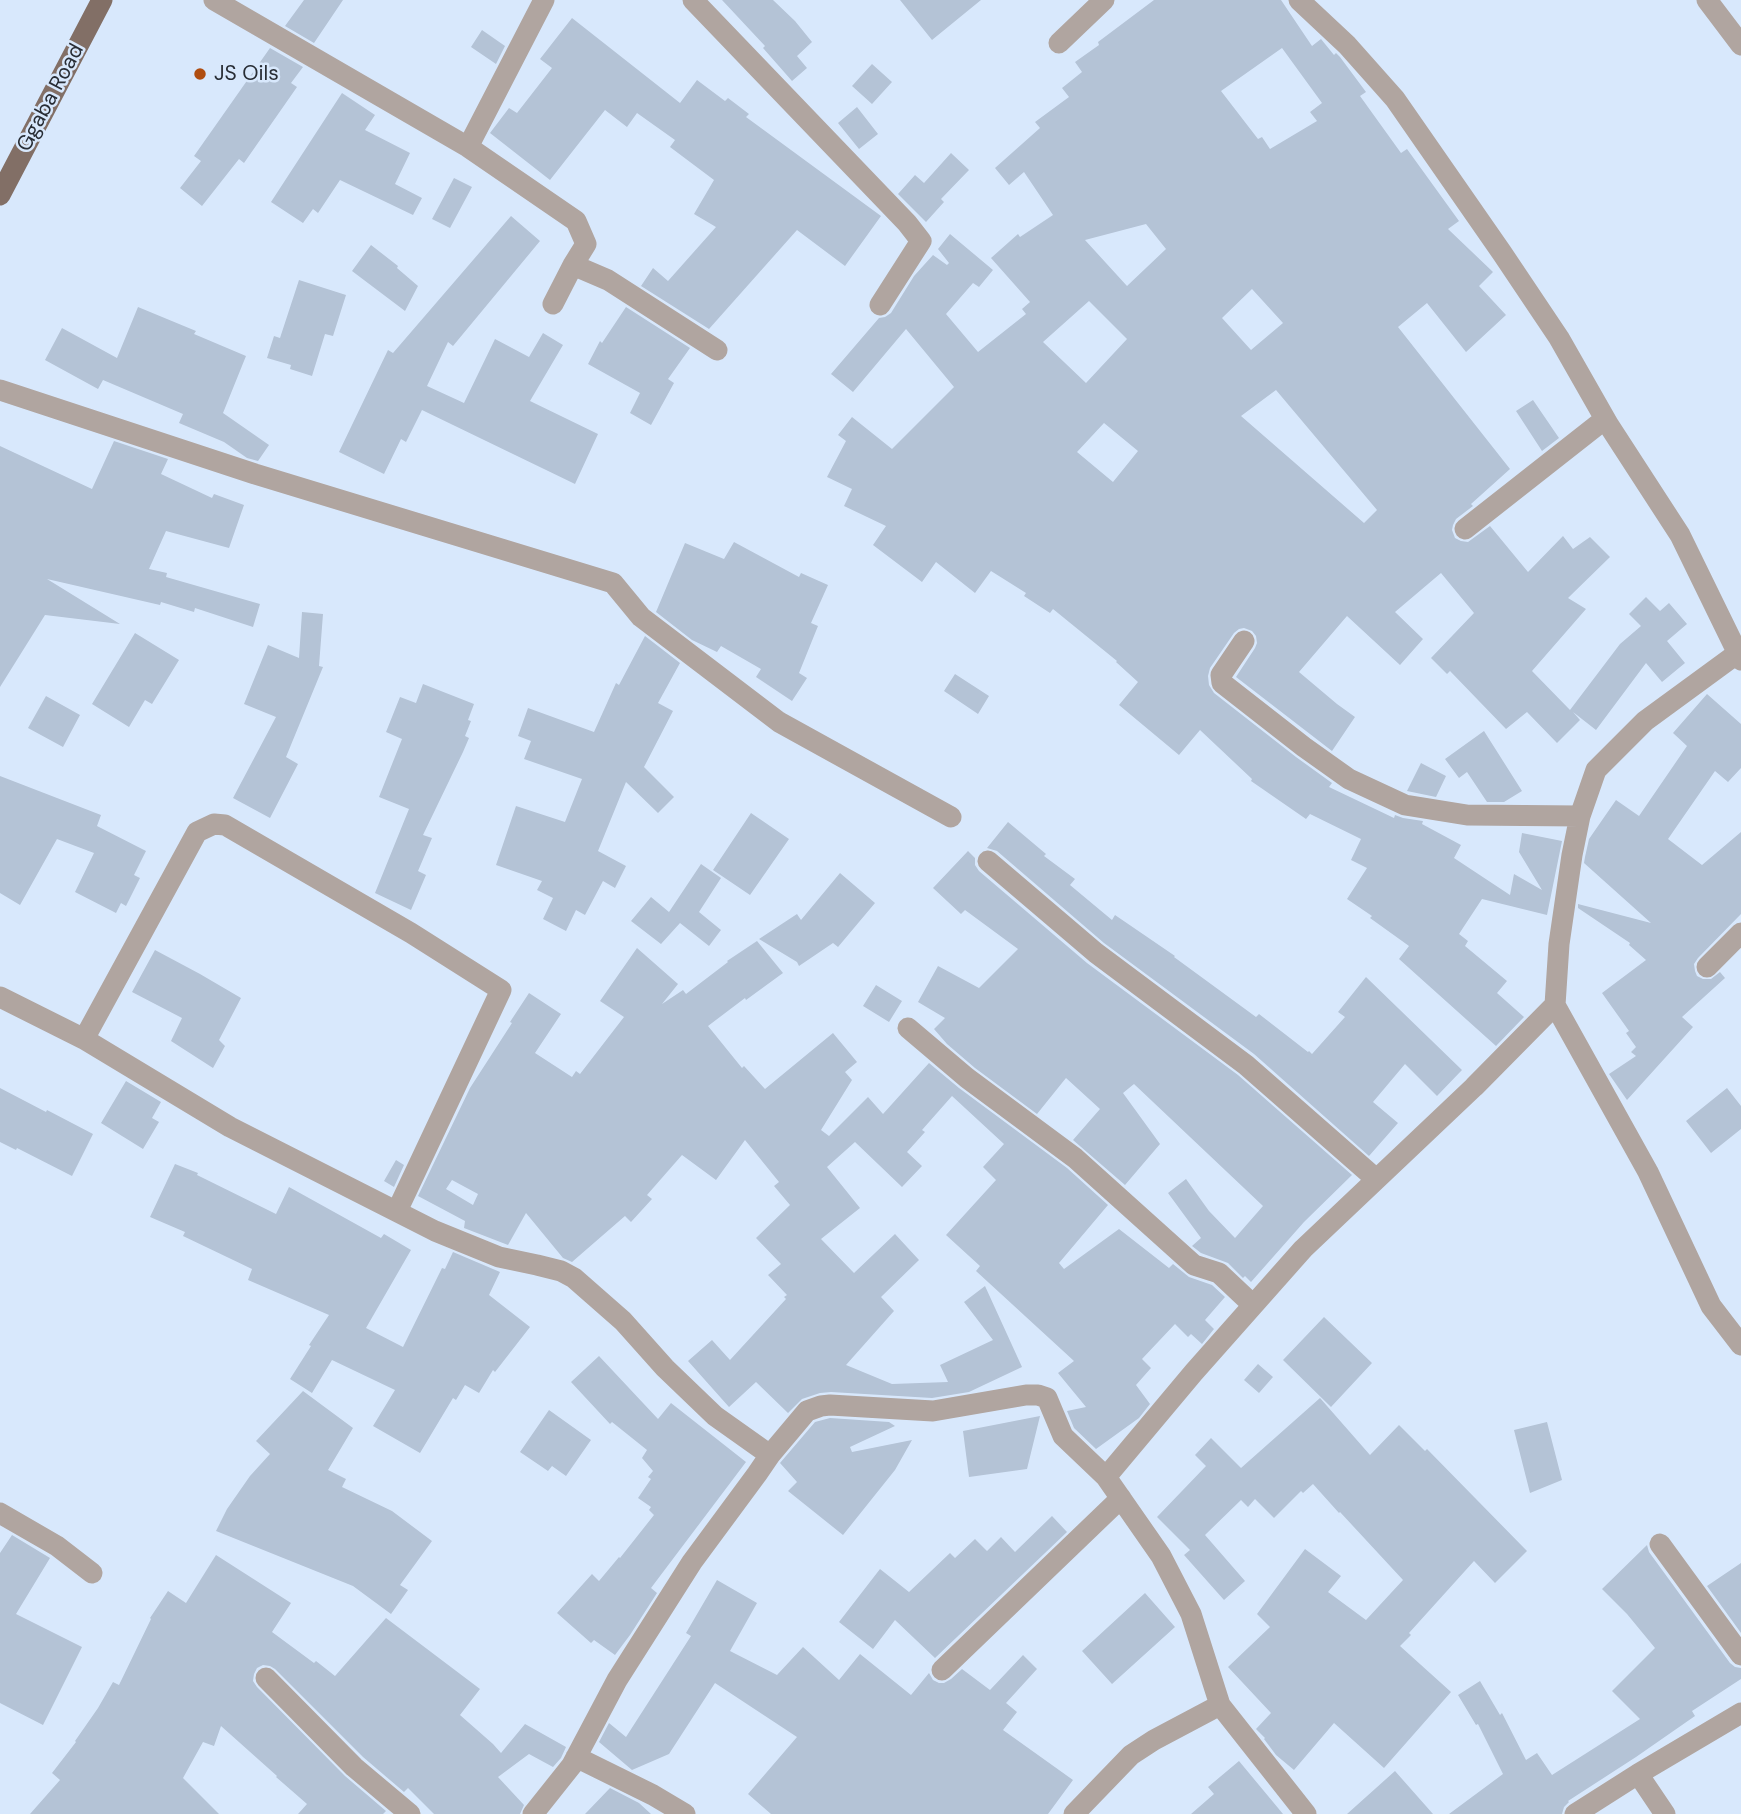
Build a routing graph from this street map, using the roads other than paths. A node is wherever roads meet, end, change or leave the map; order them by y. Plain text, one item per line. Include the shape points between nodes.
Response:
1 (102, 0) edge
2 (214, 0) edge
3 (544, 0) edge
4 (693, 0) edge
5 (1104, 0) edge
6 (1298, 0) edge
7 (1707, 0) edge
8 (1059, 43) dead end
9 (1741, 45) edge
10 (468, 146) junction
11 (0, 195) edge
12 (573, 265) junction
13 (553, 304) dead end
14 (880, 304) dead end
15 (717, 350) dead end
16 (0, 390) edge
17 (1605, 419) junction
18 (1465, 529) dead end
19 (1244, 641) dead end
20 (1739, 656) edge
21 (1580, 816) junction
22 (951, 817) dead end
23 (988, 861) dead end
24 (1741, 933) edge
25 (1707, 967) dead end
26 (0, 997) edge
27 (1555, 1005) junction
28 (908, 1028) dead end
29 (83, 1040) junction
30 (1376, 1179) junction
31 (397, 1211) junction
32 (1253, 1305) junction
33 (1741, 1345) edge
34 (770, 1455) junction
35 (1106, 1476) junction
36 (1121, 1498) junction
37 (0, 1513) edge
38 (1660, 1544) dead end
39 (92, 1573) dead end
40 (1741, 1654) edge
41 (942, 1670) dead end
42 (266, 1678) dead end
43 (1220, 1705) junction
44 (1741, 1713) edge
45 (576, 1757) junction
46 (1638, 1774) junction
47 (410, 1814) edge
48 (533, 1814) edge
49 (685, 1814) edge
50 (1074, 1814) edge
51 (1306, 1814) edge
52 (1575, 1814) edge
53 (1665, 1814) edge

1 - 11 main road, Ggaba Road
2 - 10 street
3 - 10 street
4 - 14 street via 921,241
5 - 8 street
6 - 17 street via 1347,45 1395,99 1559,338
7 - 9 street
10 - 12 street via 576,221 586,244
12 - 13 street
12 - 15 street via 608,280
16 - 22 street via 613,583 640,617 779,722
17 - 18 street
17 - 20 street via 1680,534
19 - 21 street via 1221,675 1222,683 1349,779 1405,805 1468,815
20 - 21 street via 1645,721 1596,770
21 - 27 street via 1559,944
23 - 30 street via 1096,953 1246,1065
24 - 25 street
26 - 29 street
27 - 30 street
27 - 33 street via 1648,1172 1712,1306
28 - 32 street via 1075,1158 1194,1265 1219,1273
29 - 31 street via 230,1127
29 - 31 street via 197,832 214,824 225,825 502,990
30 - 32 street
31 - 34 street via 499,1257 574,1278 623,1321 715,1416
32 - 35 street
34 - 35 street via 807,1411 821,1406 933,1411 1038,1395 1047,1398 1063,1436
34 - 45 street via 692,1562 617,1680
35 - 36 street
36 - 41 street
36 - 43 street via 1161,1556 1191,1614
37 - 39 street
38 - 40 street
42 - 47 street via 354,1767
43 - 50 street via 1131,1755
43 - 51 street
44 - 46 street
45 - 48 street
45 - 49 street
46 - 52 street
46 - 53 street

